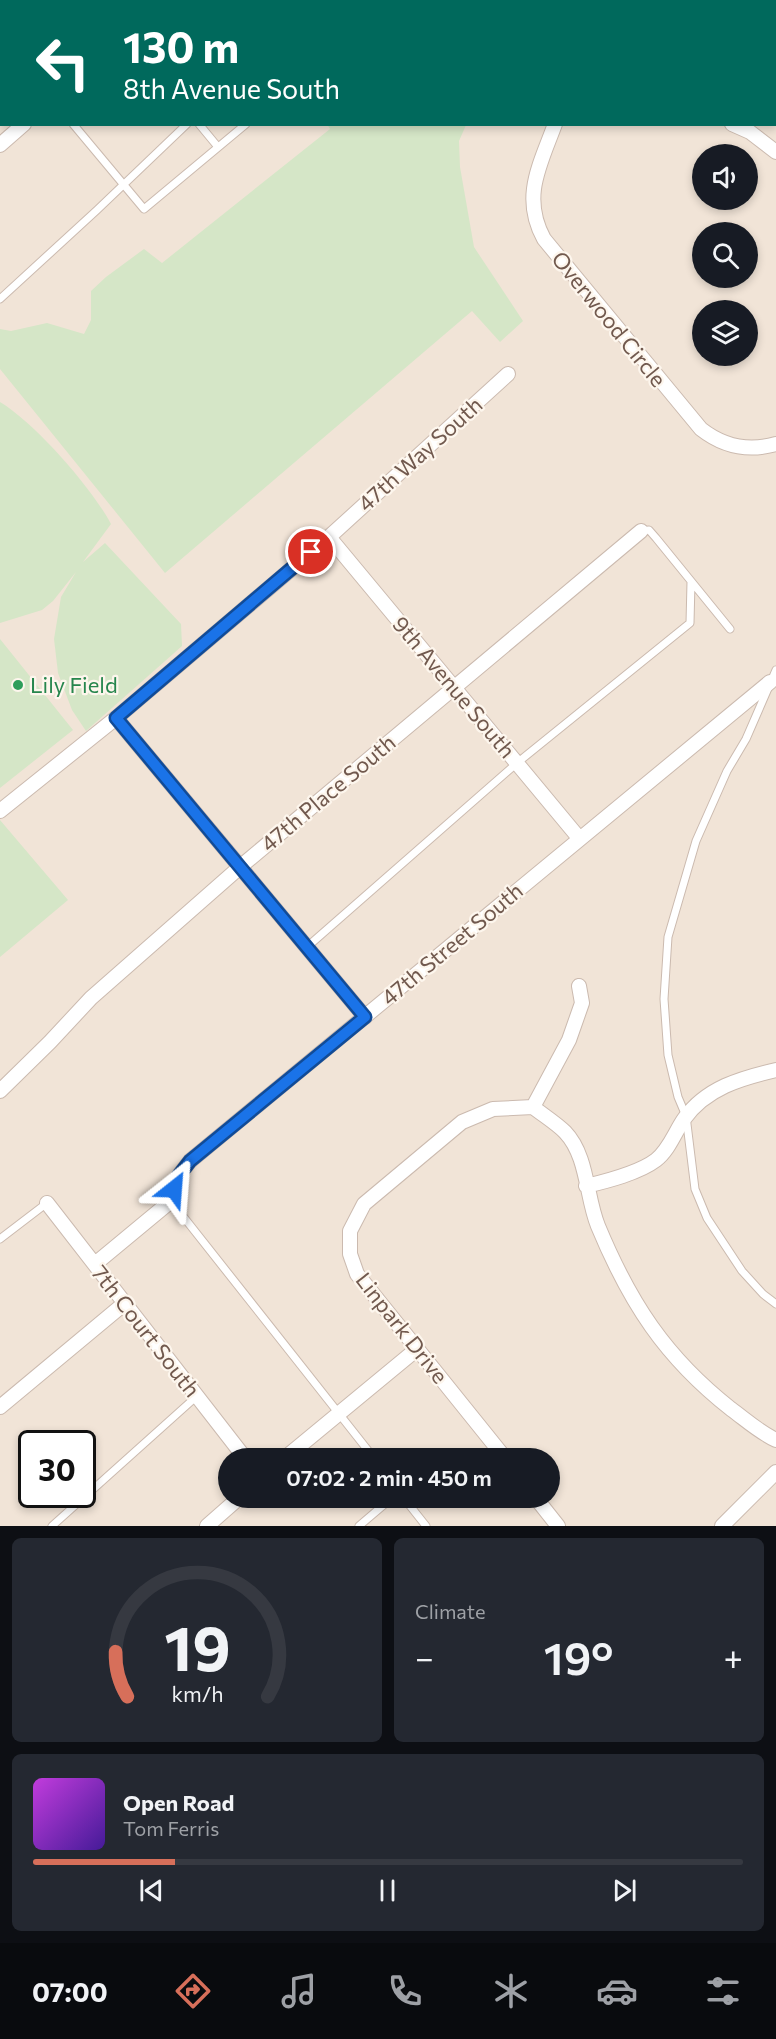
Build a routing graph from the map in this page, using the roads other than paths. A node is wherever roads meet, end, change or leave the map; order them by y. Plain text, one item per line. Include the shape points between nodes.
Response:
1 (22, 126) edge
2 (75, 126) edge
3 (185, 126) edge
4 (201, 126) edge
5 (244, 126) edge
6 (554, 126) edge
7 (736, 126) edge
8 (0, 145) edge
9 (218, 147) junction
10 (776, 152) edge
11 (124, 185) junction
12 (0, 299) edge
13 (508, 374) dead end
14 (776, 444) edge
15 (641, 531) joint
16 (329, 537) junction
17 (691, 582) junction
18 (730, 629) dead end
19 (773, 676) edge
20 (454, 688) junction
21 (116, 718) junction
22 (517, 764) junction
23 (0, 811) edge
24 (579, 838) junction
25 (240, 867) junction
26 (307, 947) junction
27 (579, 986) dead end
28 (365, 1017) junction
29 (776, 1070) edge
30 (0, 1091) edge
31 (532, 1107) junction
32 (686, 1116) junction
33 (586, 1186) junction
34 (171, 1201) junction
35 (47, 1203) joint
36 (0, 1239) edge
37 (95, 1264) junction
38 (125, 1303) junction
39 (776, 1304) edge
40 (417, 1349) junction
41 (197, 1396) junction
42 (0, 1407) edge
43 (340, 1413) junction
44 (776, 1440) edge
45 (237, 1448) edge
46 (297, 1448) edge
47 (366, 1448) edge
48 (497, 1448) edge
49 (776, 1472) edge
50 (227, 1508) edge
51 (380, 1508) edge
52 (412, 1508) edge
53 (544, 1508) edge
54 (52, 1526) edge
55 (207, 1526) edge
56 (359, 1526) edge
57 (426, 1526) edge
58 (558, 1526) edge
59 (722, 1526) edge

1 - 8 street
2 - 11 lane
3 - 11 lane
4 - 9 lane
5 - 9 lane
6 - 14 street, Overwood Circle via 533,193 536,221 544,239 701,429 720,442 742,448
7 - 10 street
9 - 11 lane via 144,209
11 - 12 lane
13 - 16 street, 47th Way South
15 - 17 lane via 649,530
15 - 20 street, 47th Place South
16 - 20 street, 9th Avenue South
16 - 21 street, 47th Way South
17 - 18 lane
17 - 22 lane via 690,623
19 - 24 street, 47th Street South
19 - 32 lane via 696,841 668,937 664,999 668,1055
20 - 22 street, 9th Avenue South
20 - 25 street, 47th Place South
21 - 23 street, 47th Way South
21 - 25 street
22 - 24 street, 9th Avenue South
22 - 26 lane
24 - 28 street, 47th Street South
25 - 26 street
25 - 30 street, 47th Place South via 91,998
26 - 28 street
27 - 31 street via 582,1003 569,1041
28 - 34 street, 47th Street South via 190,1161 177,1178
29 - 32 street via 741,1077 710,1093
31 - 33 street via 566,1133 580,1159
31 - 40 street, Linpark Drive via 493,1109 462,1122 364,1204 350,1231 350,1254 357,1274
32 - 33 street via 655,1161
32 - 39 lane via 695,1189 707,1218 741,1271
33 - 44 street via 616,1268 654,1333 711,1393
34 - 37 street
34 - 43 lane
35 - 36 lane
35 - 37 street, 7th Court South
37 - 38 street, 7th Court South
38 - 41 street, 7th Court South
38 - 42 street
40 - 43 street
40 - 48 street, Linpark Drive
41 - 45 street, 7th Court South
41 - 54 lane
43 - 46 street
43 - 47 lane
49 - 59 street
50 - 55 street
51 - 56 lane
52 - 57 lane
53 - 58 street

